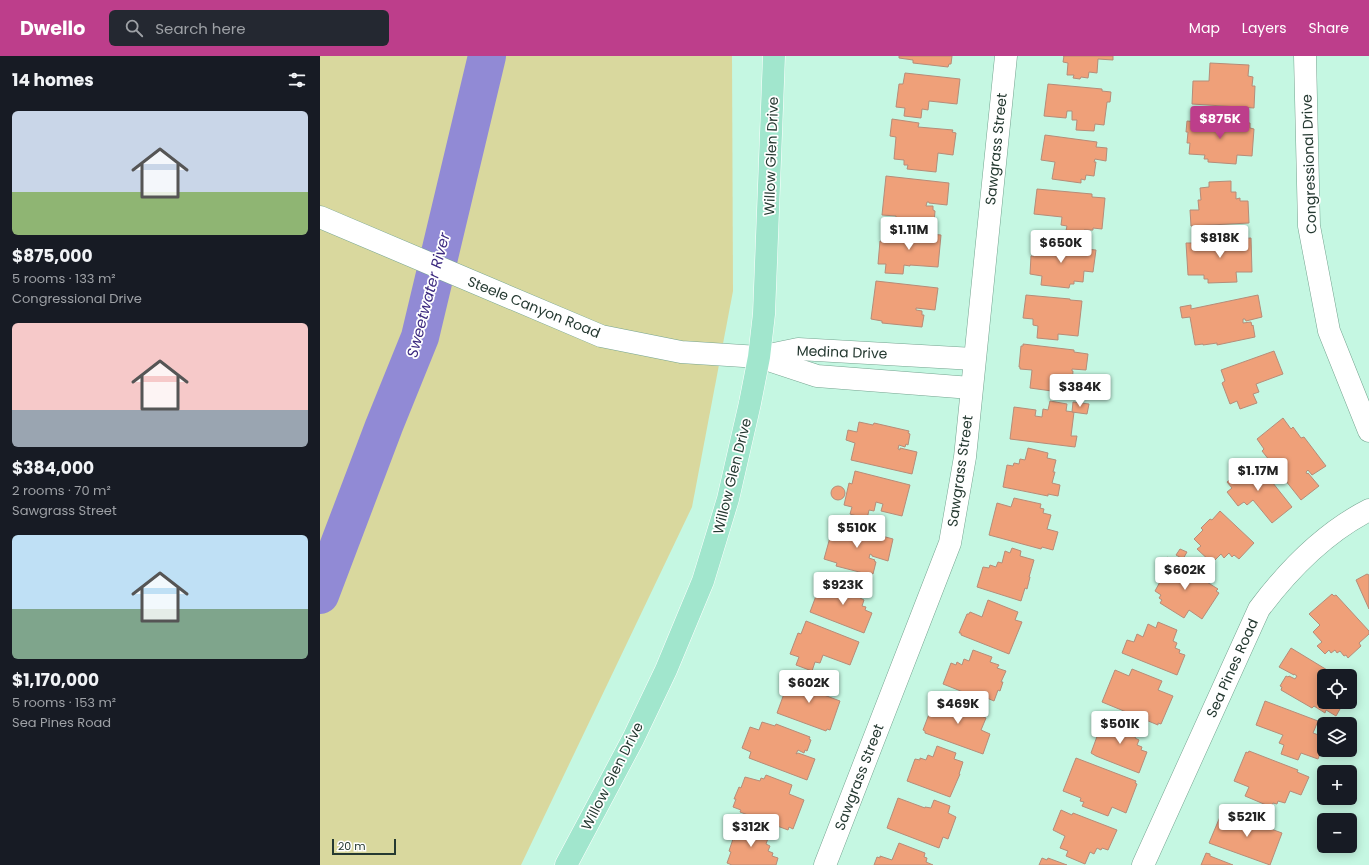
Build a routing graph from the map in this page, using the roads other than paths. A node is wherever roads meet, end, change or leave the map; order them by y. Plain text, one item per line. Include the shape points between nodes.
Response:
1 (774, 56) edge
2 (1006, 56) edge
3 (1305, 56) edge
4 (320, 217) edge
5 (758, 357) junction
6 (974, 359) junction
7 (972, 388) junction
8 (1369, 431) edge
9 (1369, 510) edge
10 (566, 865) edge
11 (825, 865) edge
12 (1144, 865) edge

1 - 5 main road, Willow Glen Drive via 764,314
2 - 6 street, Sawgrass Street
3 - 8 street, Congressional Drive via 1309,226 1329,331
4 - 5 street, Steele Canyon Road via 601,336 681,352
5 - 6 street, Medina Drive via 798,348
5 - 7 street, Medina Drive via 817,376
5 - 10 main road, Willow Glen Drive via 728,499 703,581 666,670 633,739
6 - 7 street, Sawgrass Street
7 - 11 street, Sawgrass Street via 965,458 950,543
9 - 12 street, Sea Pines Road via 1351,519 1319,543 1258,608

